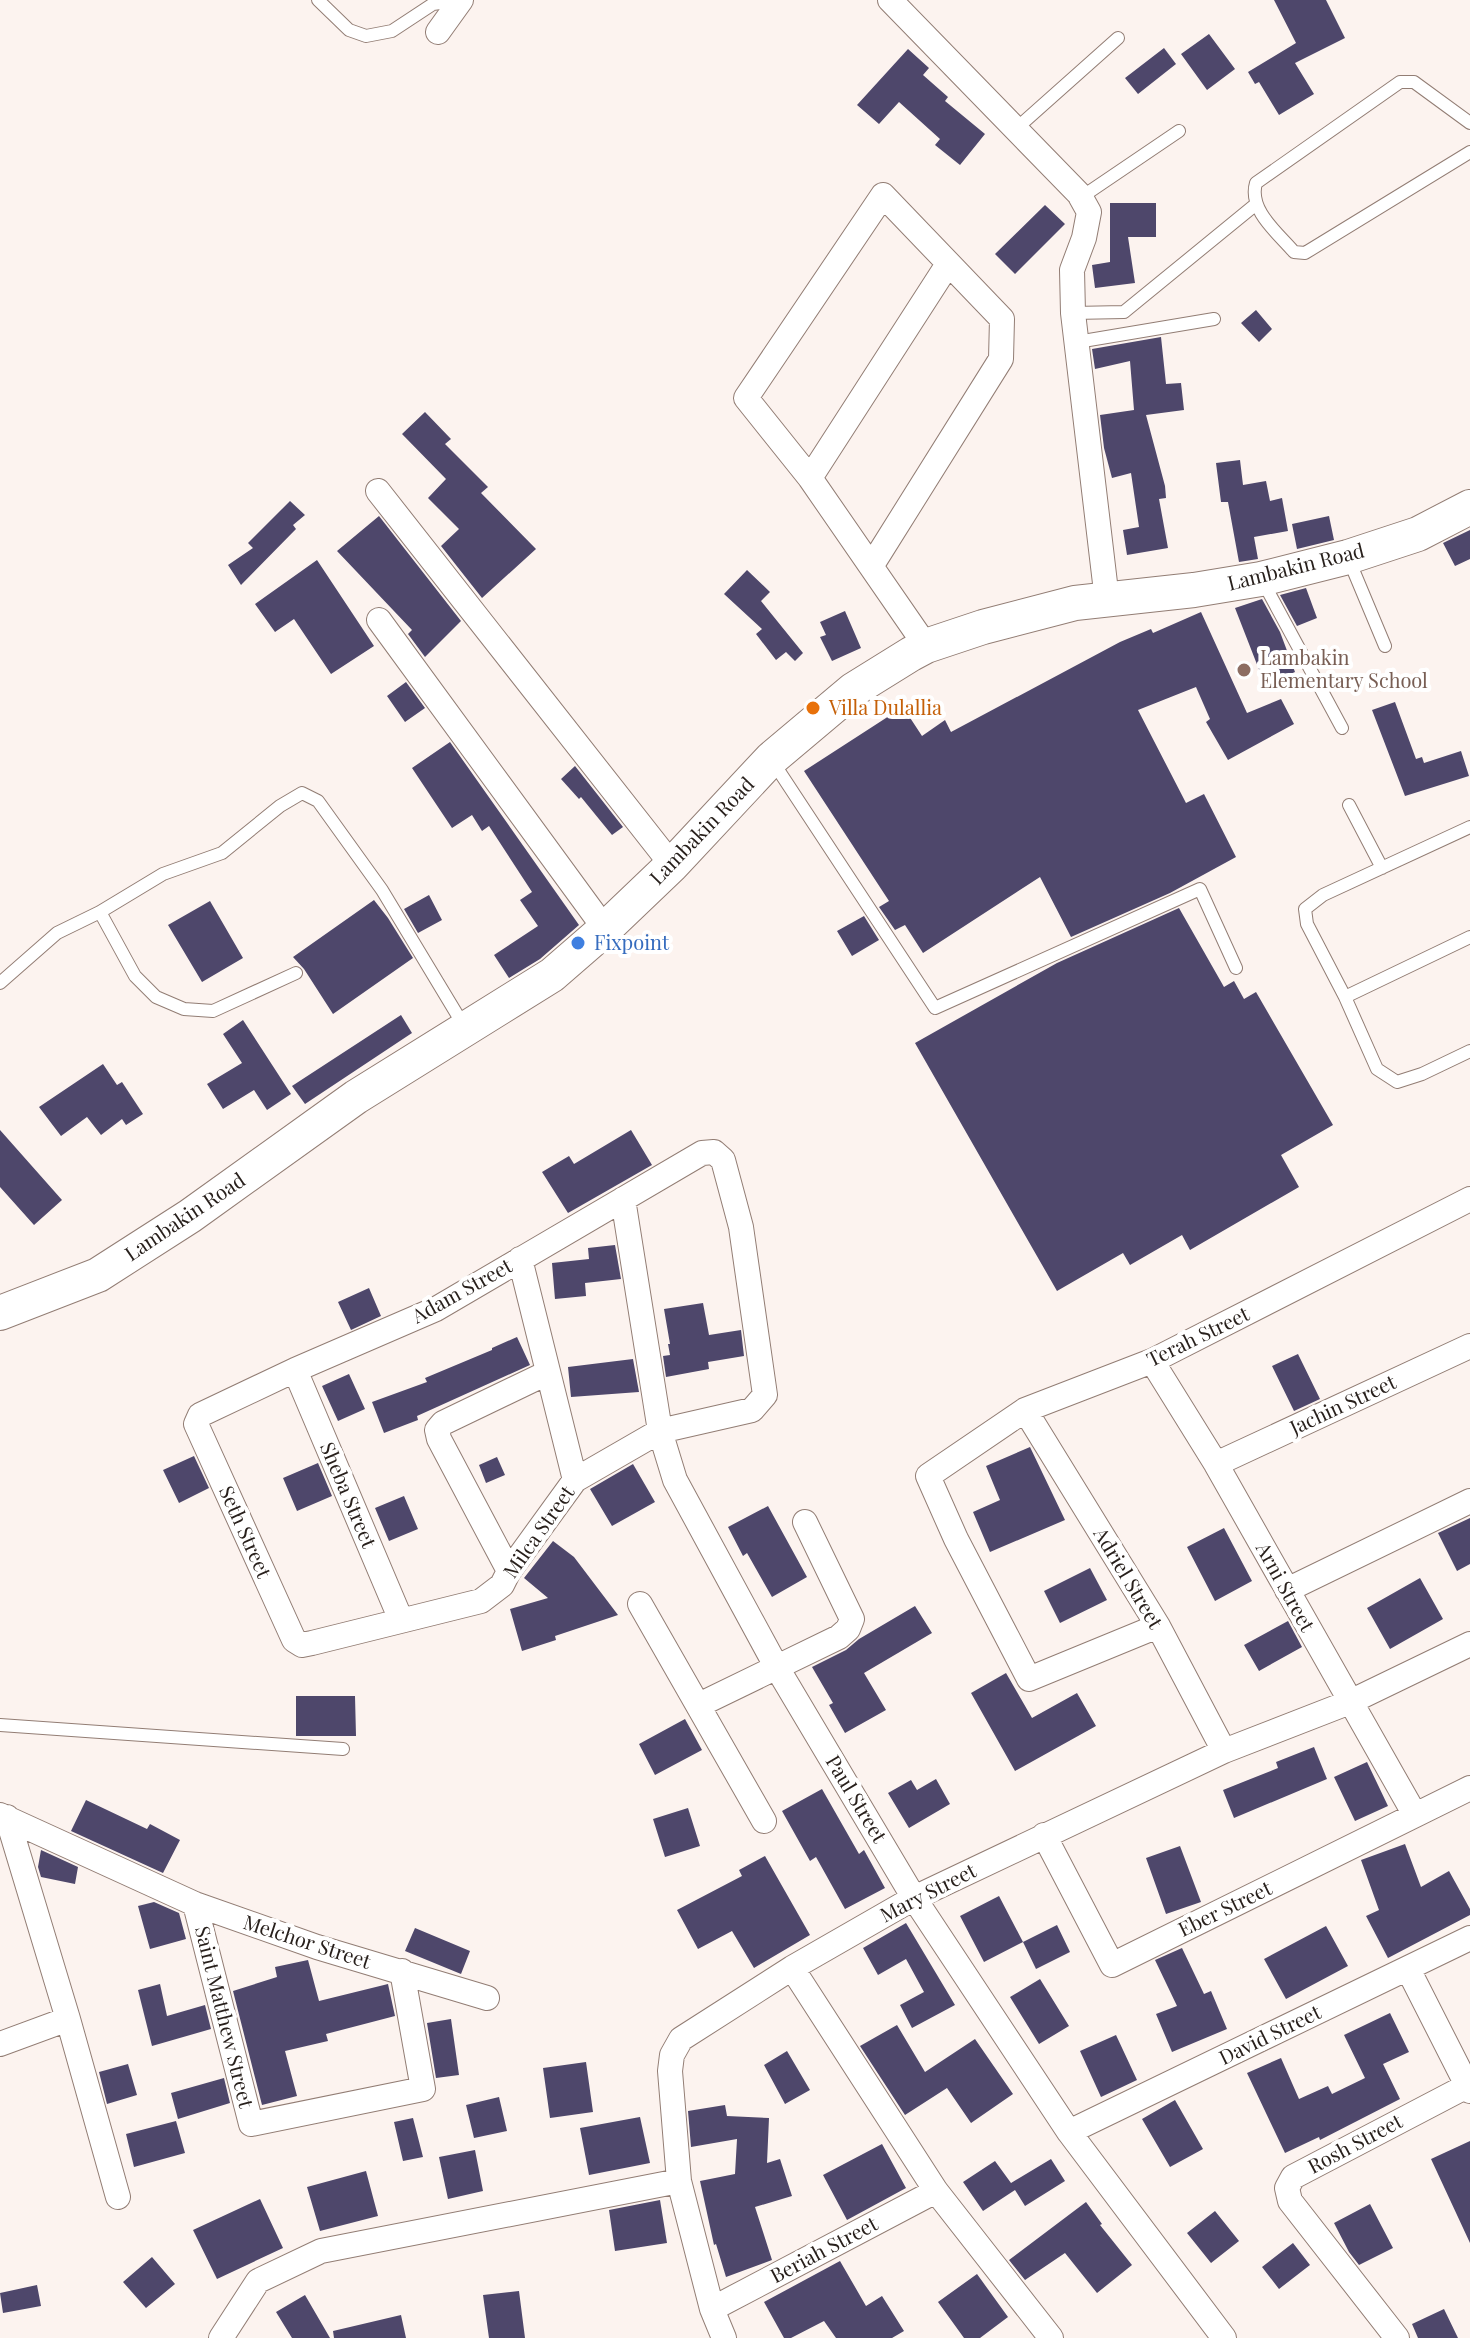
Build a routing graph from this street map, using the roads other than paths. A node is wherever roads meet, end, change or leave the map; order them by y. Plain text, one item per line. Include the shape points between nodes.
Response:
1 (318, 0) edge
2 (461, 0) edge
3 (890, 0) edge
4 (438, 32) dead end
5 (1118, 38) dead end
6 (1470, 123) edge
7 (1017, 128) junction
8 (1179, 131) dead end
9 (1470, 152) edge
10 (1079, 194) junction
11 (1255, 205) junction
12 (948, 264) junction
13 (1073, 313) junction
14 (1214, 319) dead end
15 (1077, 342) junction
16 (810, 478) junction
17 (378, 491) dead end
18 (1470, 507) edge
19 (1348, 557) junction
20 (872, 565) junction
21 (1261, 579) junction
22 (1107, 600) junction
23 (379, 620) dead end
24 (926, 646) junction
25 (1385, 646) dead end
26 (1342, 728) dead end
27 (771, 759) junction
28 (1349, 805) dead end
29 (1470, 827) edge
30 (672, 865) junction
31 (1382, 868) junction
32 (100, 912) junction
33 (605, 929) junction
34 (1470, 937) edge
35 (1236, 968) dead end
36 (296, 973) dead end
37 (0, 983) edge
38 (1345, 997) junction
39 (466, 1028) junction
40 (1470, 1051) edge
41 (623, 1199) junction
42 (1470, 1199) edge
43 (520, 1259) junction
44 (0, 1313) edge
45 (1470, 1346) edge
46 (1152, 1361) junction
47 (295, 1370) junction
48 (547, 1373) junction
49 (765, 1395) joint
50 (1025, 1410) junction
51 (200, 1415) joint
52 (660, 1431) junction
53 (1216, 1464) junction
54 (575, 1480) junction
55 (1470, 1501) edge
56 (805, 1522) dead end
57 (509, 1571) junction
58 (1287, 1590) junction
59 (640, 1604) dead end
60 (401, 1620) junction
61 (1158, 1626) junction
62 (1470, 1644) edge
63 (302, 1645) joint
64 (776, 1666) junction
65 (1350, 1702) junction
66 (699, 1705) junction
67 (0, 1725) edge
68 (343, 1749) dead end
69 (1224, 1751) junction
70 (1470, 1788) edge
71 (1415, 1815) junction
72 (4, 1816) edge
73 (764, 1821) dead end
74 (1044, 1835) junction
75 (914, 1898) junction
76 (195, 1904) junction
77 (1470, 1938) edge
78 (792, 1968) junction
79 (1408, 1969) junction
80 (402, 1971) junction
81 (487, 1998) dead end
82 (68, 2019) junction
83 (0, 2044) edge
84 (1468, 2088) edge
85 (1069, 2132) junction
86 (679, 2181) junction
87 (936, 2191) junction
88 (118, 2197) dead end
89 (712, 2309) junction
90 (221, 2338) edge
91 (724, 2338) edge
92 (1051, 2338) edge
93 (1224, 2338) edge
94 (1397, 2338) edge

1 - 2 lane via 349,30 366,36 392,31 433,4
2 - 4 street
3 - 7 street
5 - 7 lane
6 - 11 lane via 1414,82 1400,82 1256,183
7 - 10 street
8 - 10 lane
9 - 11 lane via 1305,253 1294,252
10 - 13 street via 1089,212 1072,270
11 - 13 lane via 1124,312
12 - 16 street
12 - 16 street via 883,195 746,398
12 - 20 street via 1002,319 1001,359
13 - 15 street
14 - 15 lane
15 - 22 street
16 - 20 street
17 - 30 street
18 - 19 main road, Lambakin Road via 1418,534
19 - 21 main road, Lambakin Road
19 - 25 lane
20 - 24 street
21 - 22 main road, Lambakin Road
21 - 26 lane
22 - 24 main road, Lambakin Road via 1028,614
23 - 33 street
24 - 27 main road, Lambakin Road via 853,690
27 - 30 main road, Lambakin Road
27 - 35 lane via 935,1008 1200,889
28 - 31 lane
29 - 31 lane
30 - 33 main road, Lambakin Road
31 - 38 lane via 1305,909 1307,924
32 - 36 lane via 135,976 156,997 184,1009 213,1011
32 - 37 lane via 57,933
32 - 39 lane via 163,874 222,853 302,793 318,801 382,890
33 - 39 main road, Lambakin Road via 552,975
34 - 38 lane
38 - 40 lane via 1377,1069 1397,1082
39 - 44 main road, Lambakin Road via 356,1097 98,1275
41 - 43 street, Adam Street
41 - 49 street, Adam Street via 702,1153 714,1152 723,1160 741,1227
41 - 52 street, Paul Street
42 - 46 street, Terah Street
43 - 47 street, Adam Street via 436,1309
43 - 48 street
45 - 53 street, Jachin Street
46 - 50 street, Terah Street
46 - 53 street, Arni Street
47 - 51 street, Adam Street
47 - 60 street, Sheba Street
48 - 54 street
48 - 57 street via 437,1430
49 - 52 street, Milca Street via 752,1410
50 - 61 street, Adriel Street
50 - 61 street, Terah Street via 928,1476 1029,1679
51 - 63 street, Seth Street via 196,1424 294,1640
52 - 54 street, Milca Street
52 - 64 street, Paul Street via 675,1480
53 - 58 street, Arni Street
54 - 57 street, Milca Street
55 - 58 street
56 - 64 street via 852,1619 839,1637
57 - 60 street, Milca Street via 502,1585 481,1601
58 - 65 street, Arni Street
59 - 66 street
60 - 63 street, Milca Street
61 - 69 street, Adriel Street
62 - 65 street, Mary Street
64 - 66 street
64 - 75 street, Paul Street
65 - 69 street, Mary Street
65 - 71 street, Arni Street
66 - 73 street
67 - 68 lane
69 - 74 street, Mary Street
70 - 71 street, Eber Street
71 - 74 street, Eber Street via 1112,1965
72 - 76 street, Melchor Street
72 - 82 street
74 - 75 street, Mary Street
75 - 78 street, Mary Street
75 - 85 street, Paul Street
76 - 80 street, Melchor Street
76 - 80 street, Saint Matthew Street via 251,2124 423,2089
77 - 79 street, David Street
78 - 86 street, Mary Street via 681,2039 672,2055
78 - 87 street
79 - 84 street
79 - 85 street, David Street
80 - 81 street, Melchor Street
82 - 83 street
82 - 88 street
84 - 94 street, Rosh Street via 1293,2177 1287,2188 1290,2201
85 - 93 street, Paul Street
86 - 89 street, Mary Street
86 - 90 street via 321,2251 258,2281
87 - 89 street, Beriah Street
87 - 92 street
89 - 91 street, Mary Street

